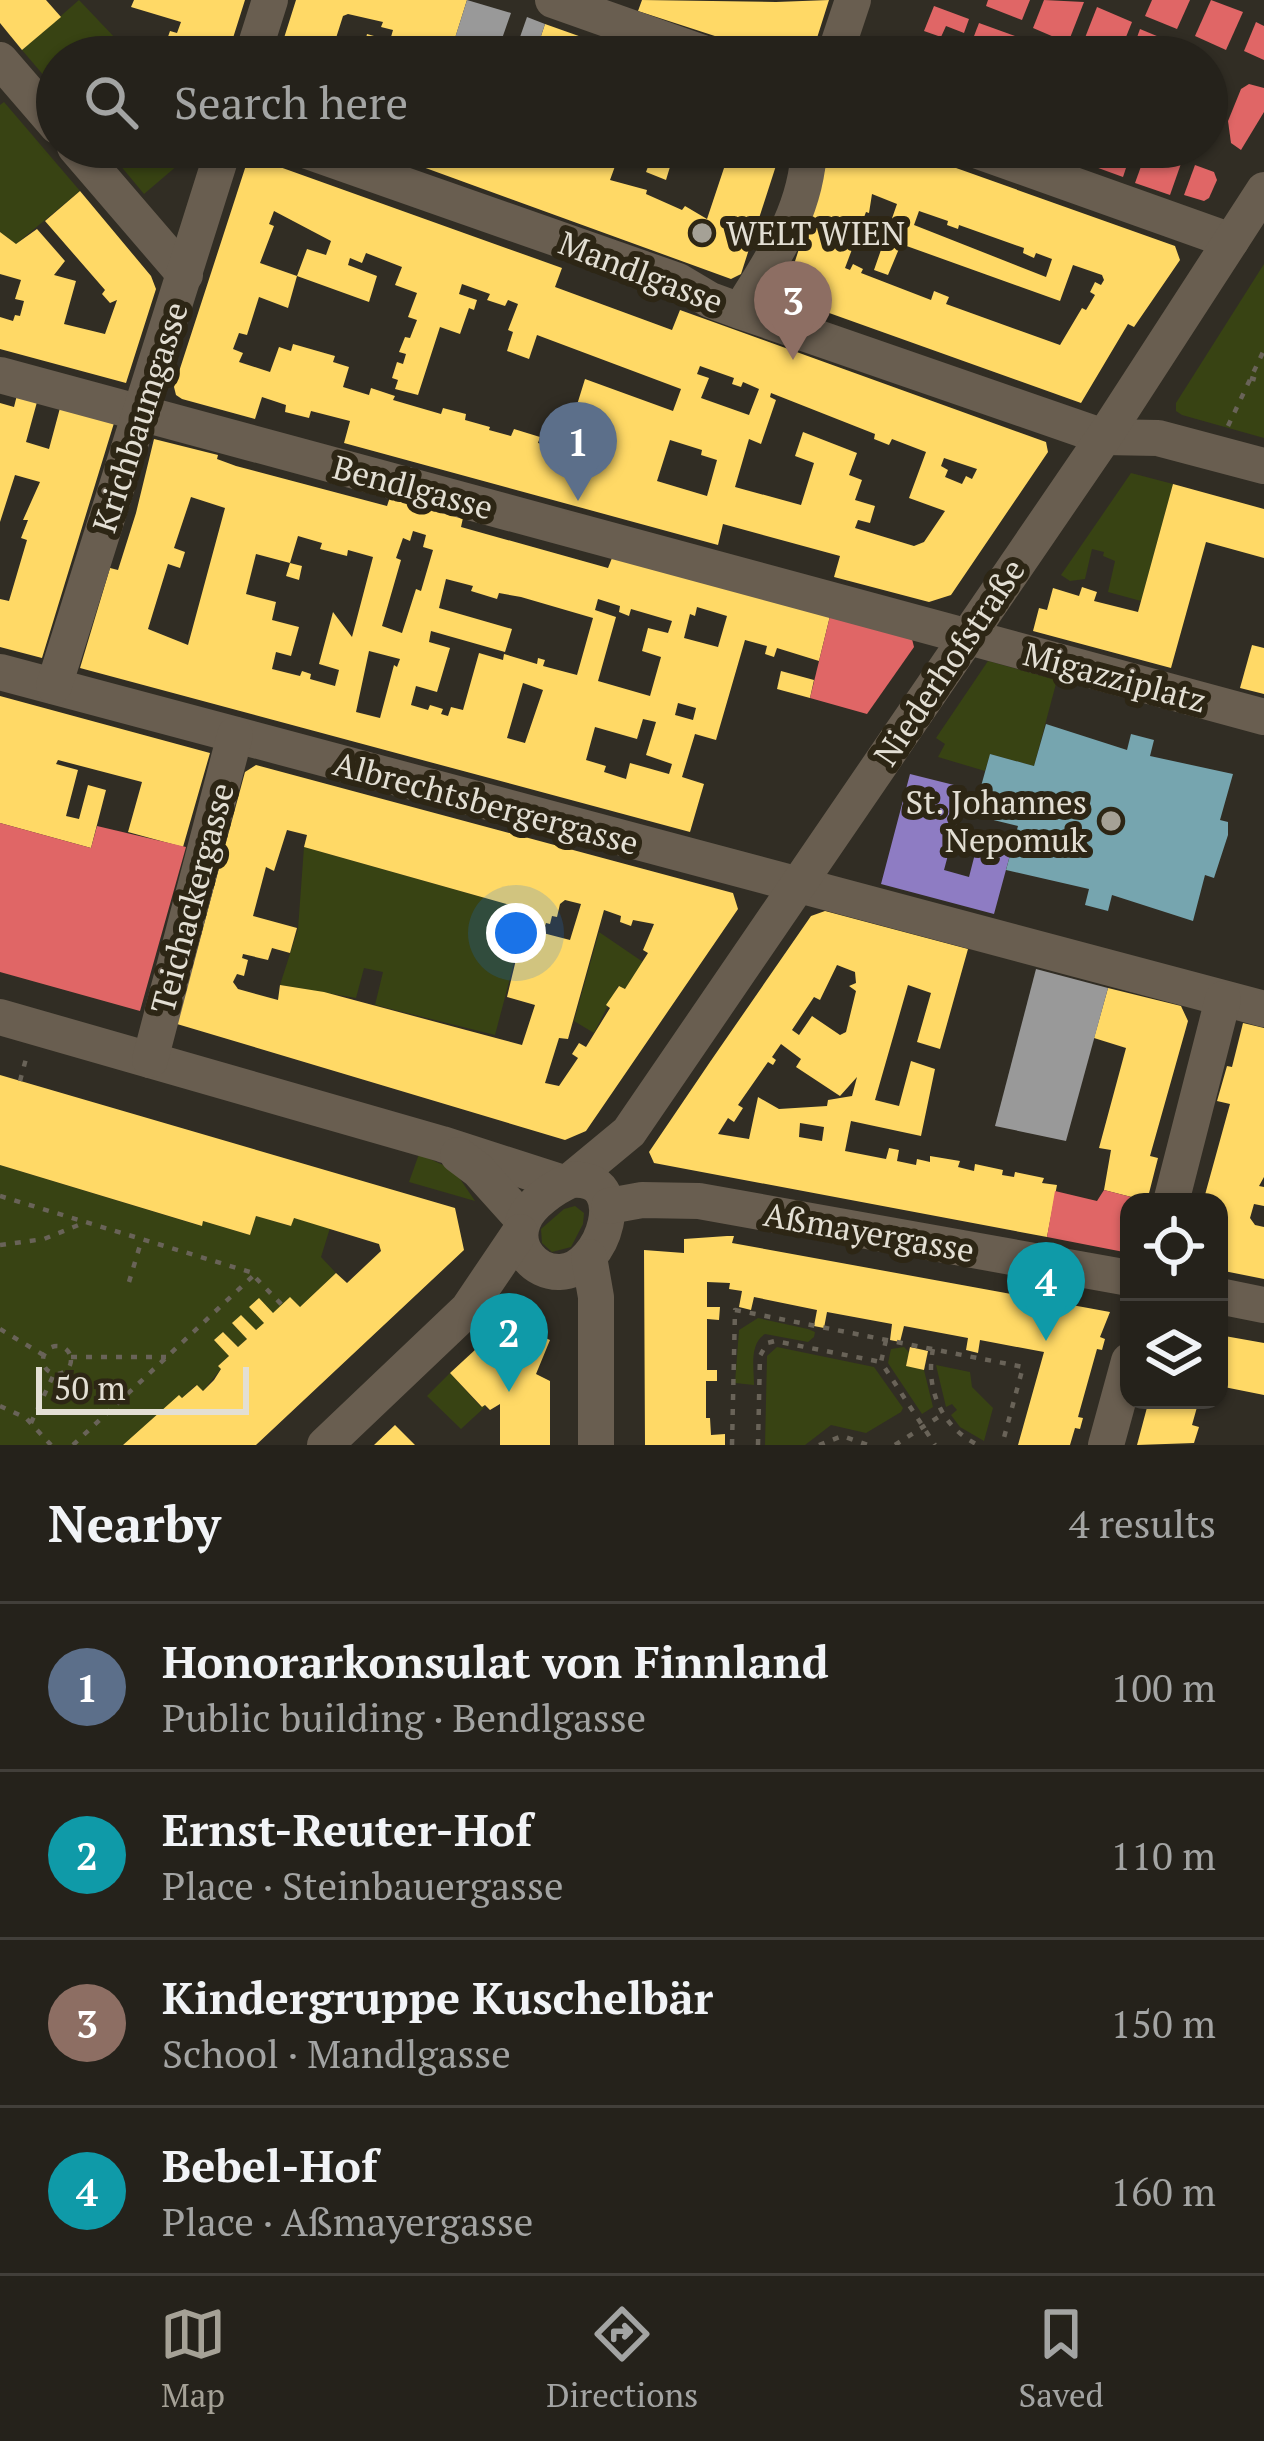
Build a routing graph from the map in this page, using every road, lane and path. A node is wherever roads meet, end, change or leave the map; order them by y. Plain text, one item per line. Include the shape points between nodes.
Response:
1 (270, 0) edge
2 (553, 0) edge
3 (853, 0) edge
4 (612, 10) edge
5 (259, 36) edge
6 (668, 36) edge
7 (841, 36) edge
8 (0, 60) edge
9 (36, 102) edge
10 (93, 168) edge
11 (218, 168) edge
12 (356, 168) edge
13 (807, 168) edge
14 (1025, 168) edge
15 (1264, 190) edge
16 (1231, 242) junction
17 (185, 274) junction
18 (740, 311) junction
19 (1264, 350) edge
20 (0, 375) edge
21 (1250, 378) junction
22 (1264, 382) edge
23 (142, 413) junction
24 (1104, 437) junction
25 (1215, 453) junction
26 (1264, 466) edge
27 (965, 637) junction
28 (0, 672) edge
29 (54, 686) junction
30 (1264, 717) edge
31 (235, 735) junction
32 (795, 887) junction
33 (1223, 999) junction
34 (1264, 1009) edge
35 (0, 1017) edge
36 (150, 1060) junction
37 (442, 1144) junction
38 (587, 1190) junction
39 (1173, 1193) edge
40 (0, 1196) edge
41 (86, 1222) junction
42 (522, 1226) junction
43 (142, 1239) junction
44 (0, 1245) edge
45 (589, 1257) junction
46 (550, 1271) junction
47 (254, 1275) junction
48 (1120, 1276) edge
49 (129, 1282) dead end
50 (1228, 1298) edge
51 (282, 1305) dead end
52 (1264, 1305) edge
53 (468, 1309) junction
54 (0, 1329) edge
55 (597, 1335) junction
56 (886, 1340) junction
57 (933, 1349) junction
58 (44, 1356) junction
59 (71, 1357) junction
60 (166, 1357) junction
61 (881, 1362) junction
62 (54, 1374) junction
63 (1120, 1394) edge
64 (0, 1406) edge
65 (943, 1414) junction
66 (31, 1424) junction
67 (924, 1427) junction
68 (51, 1445) edge
69 (73, 1445) edge
70 (326, 1445) edge
71 (596, 1445) edge
72 (732, 1445) edge
73 (758, 1445) edge
74 (819, 1445) edge
75 (868, 1445) edge
76 (895, 1445) edge
77 (935, 1445) edge
78 (978, 1445) edge
79 (1002, 1445) edge
80 (1106, 1445) edge

1 - 5 street
2 - 4 street
3 - 7 street
4 - 6 street
8 - 9 street
10 - 17 street
11 - 17 street, Krichbaumgasse
12 - 18 street, Mandlgasse via 678,281
13 - 18 street via 794,220
14 - 16 street
15 - 16 street, Niederhofstraße
16 - 24 street, Niederhofstraße
17 - 23 street, Krichbaumgasse
18 - 24 street, Mandlgasse
19 - 21 path
20 - 23 street, Bendlgasse
21 - 22 path
21 - 25 path
23 - 27 street, Bendlgasse
23 - 29 street, Krichbaumgasse
24 - 25 street, Mandlgasse via 1158,438
24 - 27 street, Niederhofstraße
25 - 26 street, Mandlgasse
27 - 30 street, Migazziplatz
27 - 32 street, Niederhofstraße
28 - 29 street, Albrechtsbergergasse
29 - 31 street, Albrechtsbergergasse
31 - 32 street, Albrechtsbergergasse
31 - 36 street, Teichackergasse
32 - 33 street, Albrechtsbergergasse
32 - 38 street, Niederhofstraße
33 - 34 street
33 - 39 street
35 - 36 street, Aßmayergasse
36 - 37 street, Aßmayergasse
37 - 38 street, Aßmayergasse
37 - 42 street, Aßmayergasse via 478,1170
38 - 42 street via 530,1210
38 - 45 street via 607,1222
38 - 48 street, Aßmayergasse via 699,1202
40 - 41 path
41 - 43 path
41 - 44 path
42 - 46 street via 526,1255
42 - 53 street
43 - 47 path
43 - 49 path
45 - 46 street via 579,1267
45 - 55 street
46 - 53 street
46 - 55 street
47 - 51 path
47 - 60 path
50 - 52 street
53 - 70 street
54 - 58 path
55 - 71 street
56 - 57 path
56 - 61 path
56 - 72 path via 735,1310
57 - 65 path via 931,1382
57 - 79 path via 1023,1367
58 - 59 path via 59,1347
58 - 62 path
59 - 60 path
59 - 62 path via 67,1371
60 - 69 path
61 - 67 path
61 - 73 path via 767,1343
62 - 66 path
63 - 80 street
64 - 66 path
65 - 67 path
65 - 78 path
66 - 68 path
67 - 76 path
67 - 77 path
74 - 75 path via 842,1436

